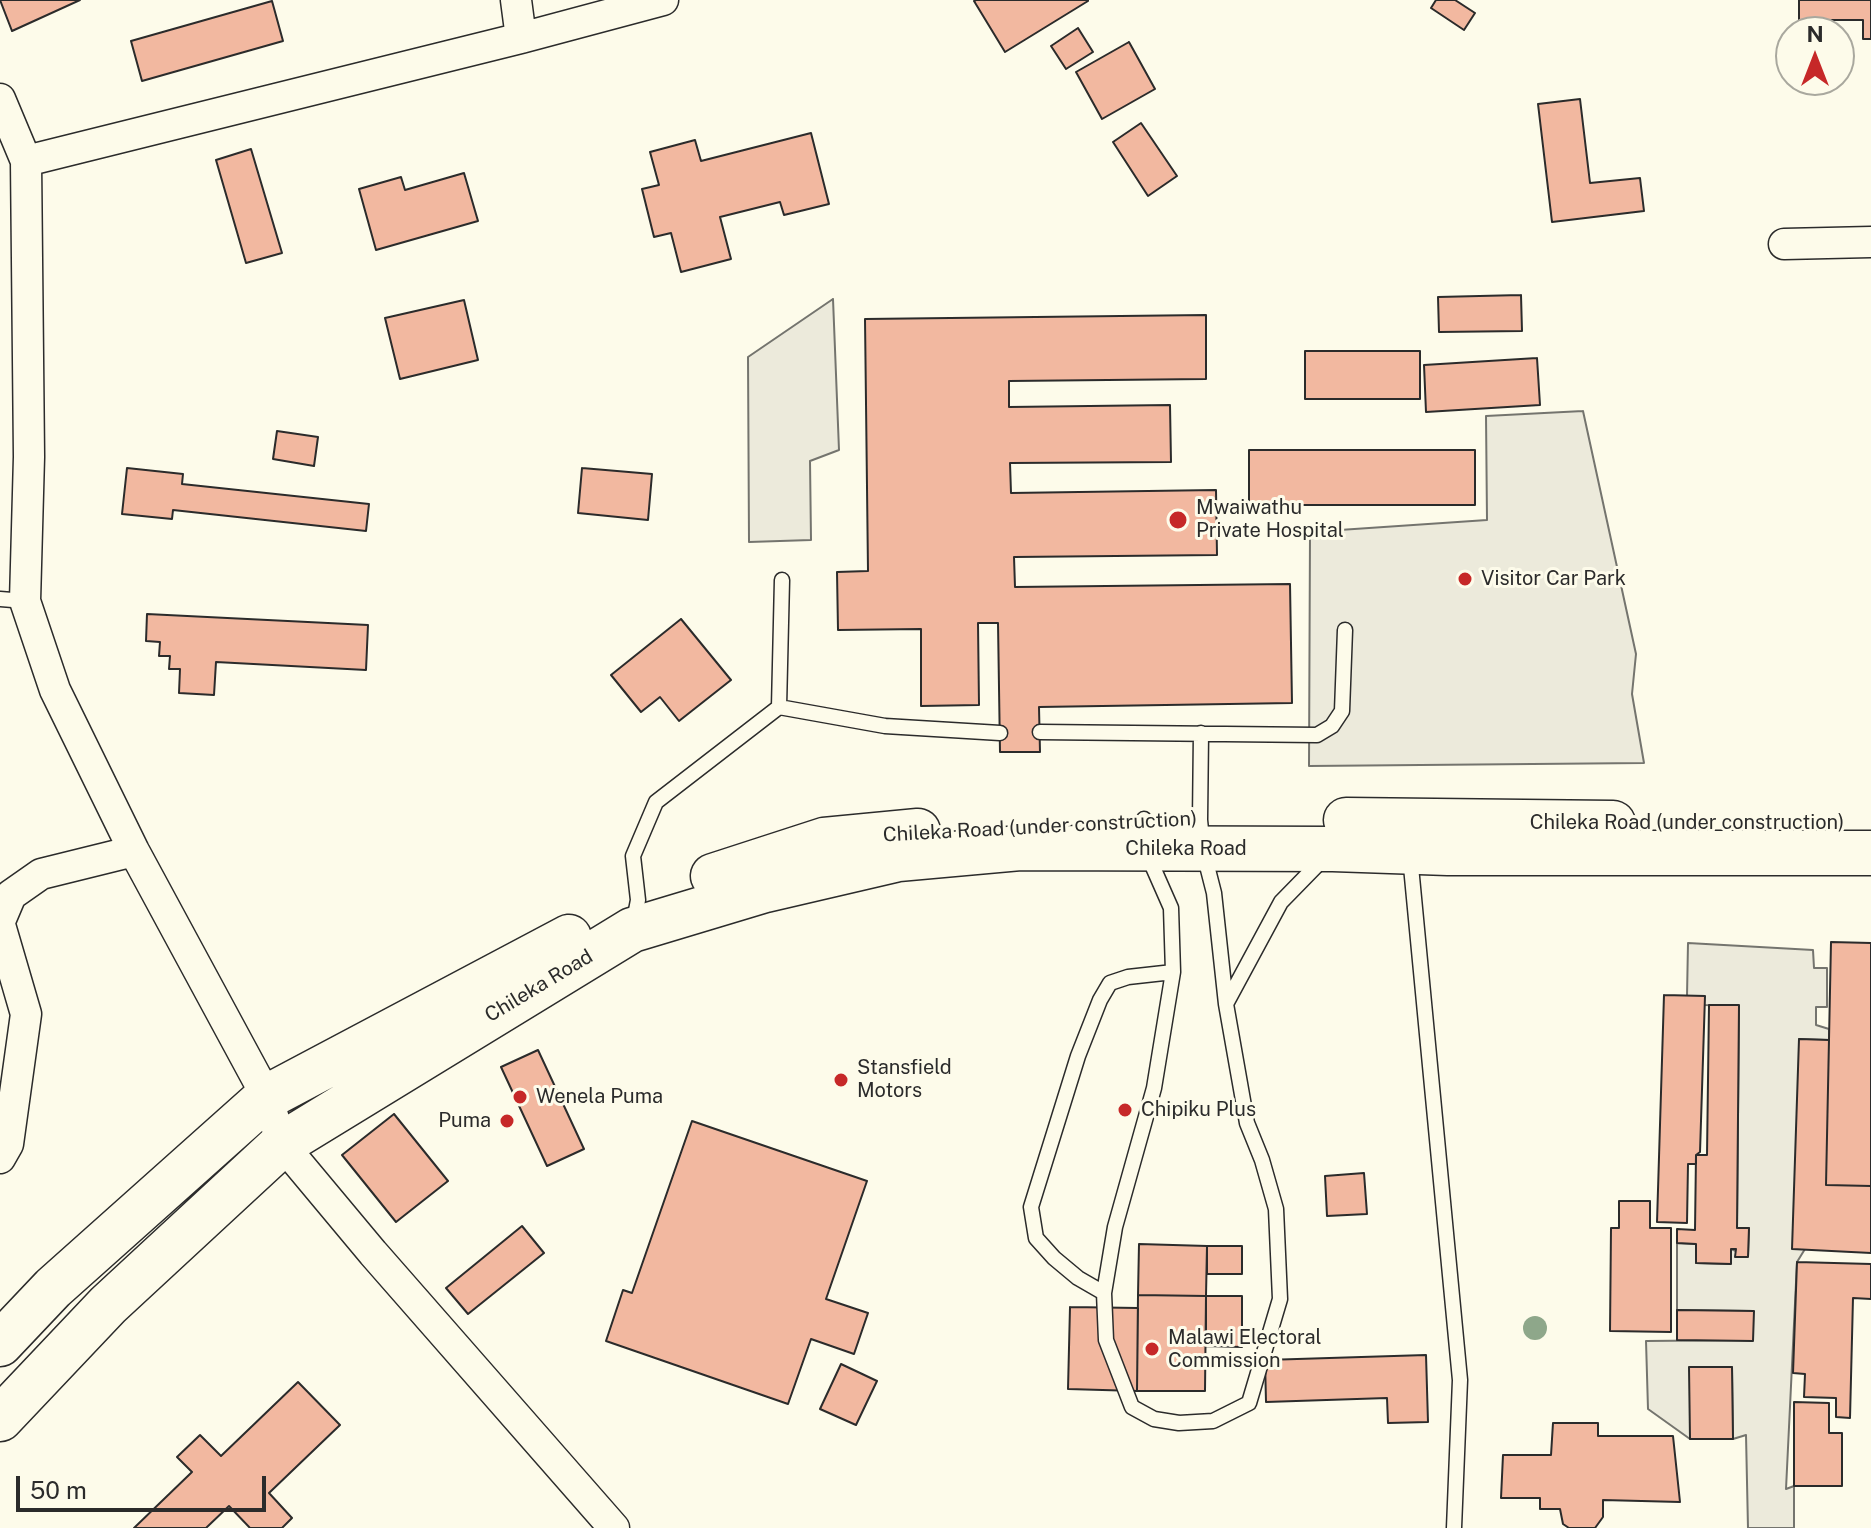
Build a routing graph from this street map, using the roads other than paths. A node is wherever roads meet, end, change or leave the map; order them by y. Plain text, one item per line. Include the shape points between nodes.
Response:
1 (516, 0) edge
2 (663, 0) edge
3 (521, 38) junction
4 (0, 99) edge
5 (26, 161) junction
6 (1871, 242) edge
7 (1784, 244) dead end
8 (782, 580) dead end
9 (12, 600) edge
10 (1345, 630) dead end
11 (779, 707) junction
12 (1040, 732) dead end
13 (1000, 733) dead end
14 (1201, 733) junction
15 (1871, 825) edge
16 (1145, 834) junction
17 (1201, 835) junction
18 (1333, 849) junction
19 (134, 851) junction
20 (1410, 852) junction
21 (1871, 853) edge
22 (635, 915) junction
23 (0, 923) edge
24 (1173, 972) junction
25 (1226, 1004) junction
26 (267, 1097) junction
27 (282, 1144) junction
28 (0, 1158) edge
29 (1104, 1293) junction
30 (0, 1344) edge
31 (0, 1419) edge
32 (614, 1528) edge
33 (1454, 1528) edge

1 - 3 street
2 - 3 street
3 - 5 street
4 - 5 street
5 - 9 street via 29,457
6 - 7 street
8 - 11 lane
9 - 19 street
10 - 14 lane via 1342,711 1332,726 1317,735
11 - 13 lane via 885,726
11 - 22 lane via 656,802 633,856
12 - 14 lane
14 - 17 lane
15 - 17 highway, Chileka Road (under construction)
16 - 17 highway, Chileka Road
16 - 22 highway, Chileka Road via 898,859
16 - 24 lane via 1171,908
17 - 18 highway, Chileka Road
17 - 25 lane via 1214,893
18 - 20 highway, Chileka Road
18 - 25 lane via 1281,902
19 - 23 street via 41,874 11,895
19 - 26 street
20 - 21 highway, Chileka Road
20 - 33 lane via 1460,1380
22 - 26 highway
22 - 27 highway, Chileka Road
23 - 28 street via 26,1014 8,1144
24 - 29 lane via 1154,1088 1115,1227
24 - 29 lane via 1110,983 1078,1056 1031,1207 1036,1238 1066,1268
25 - 29 lane via 1247,1123 1276,1209 1279,1256 1280,1299 1249,1403 1213,1421 1179,1423 1154,1419 1132,1407 1106,1340
26 - 27 street
26 - 30 highway via 53,1288
27 - 31 highway, Chileka Road via 108,1305
27 - 32 street

